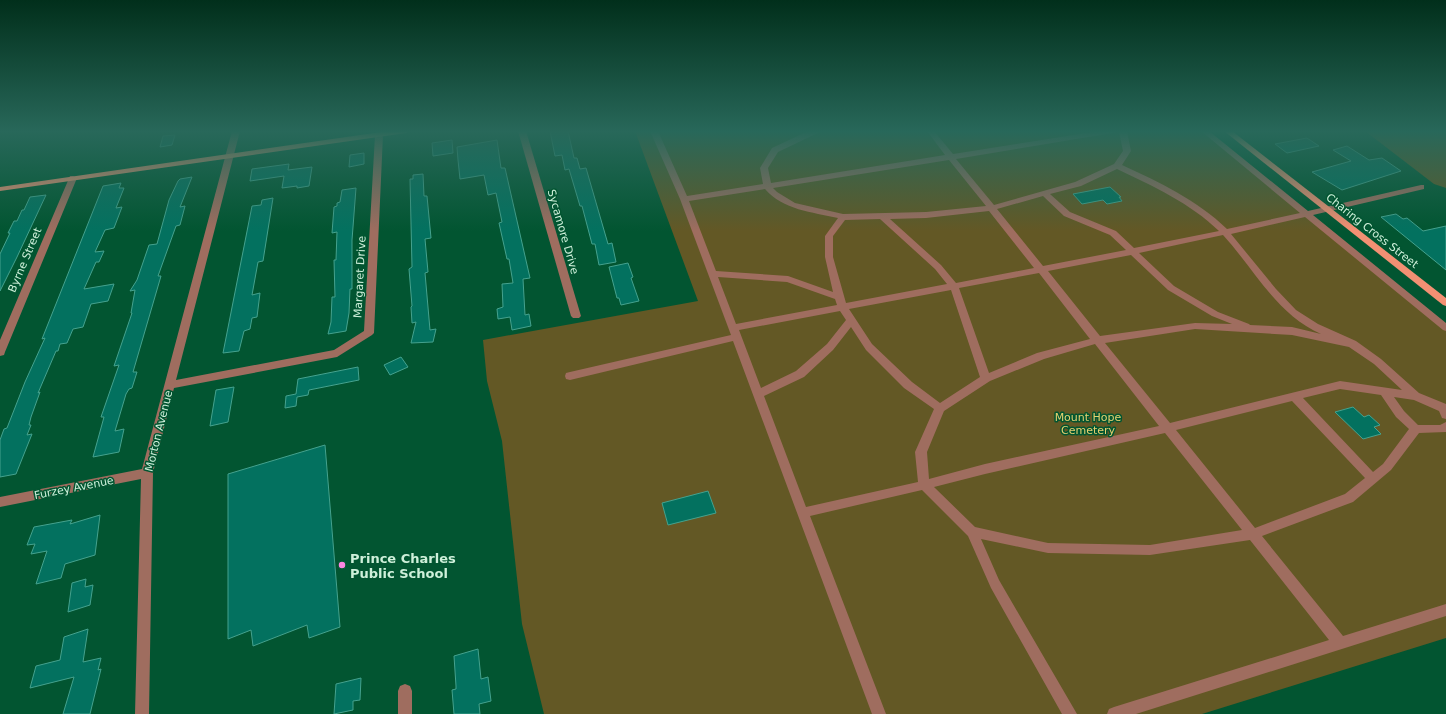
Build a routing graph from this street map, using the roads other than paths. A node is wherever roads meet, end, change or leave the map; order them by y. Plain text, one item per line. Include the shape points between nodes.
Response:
1 (171, 164) edge
2 (228, 164) edge
3 (378, 164) edge
4 (532, 164) edge
5 (669, 164) edge
6 (766, 164) edge
7 (905, 164) edge
8 (957, 164) edge
9 (1245, 164) edge
10 (1270, 164) edge
11 (1117, 166) joint
12 (73, 178) junction
13 (767, 186) junction
14 (1421, 187) dead end
15 (0, 189) edge
16 (1045, 194) junction
17 (684, 199) junction
18 (992, 208) junction
19 (1328, 210) junction
20 (1307, 215) junction
21 (882, 216) junction
22 (843, 217) junction
23 (1226, 232) junction
24 (1132, 251) junction
25 (1041, 269) junction
26 (712, 274) junction
27 (954, 286) junction
28 (839, 297) junction
29 (1446, 303) edge
30 (842, 307) junction
31 (1295, 313) junction
32 (1215, 314) junction
33 (576, 316) dead end
34 (851, 320) junction
35 (1216, 327) junction
36 (1446, 328) edge
37 (1255, 329) junction
38 (1292, 331) junction
39 (735, 332) junction
40 (1098, 340) junction
41 (1353, 344) junction
42 (0, 352) edge
43 (570, 376) dead end
44 (986, 378) junction
45 (170, 385) junction
46 (1385, 393) junction
47 (758, 394) junction
48 (1294, 396) junction
49 (1414, 396) junction
50 (940, 408) junction
51 (1445, 411) edge
52 (1446, 426) edge
53 (1168, 428) junction
54 (1416, 429) junction
55 (147, 473) junction
56 (1373, 479) junction
57 (924, 485) junction
58 (0, 502) edge
59 (803, 513) junction
60 (972, 532) junction
61 (1253, 534) junction
62 (1446, 610) edge
63 (1340, 643) junction
64 (405, 691) dead end
65 (142, 714) edge
66 (405, 714) edge
67 (880, 714) edge
68 (1070, 714) edge
69 (1114, 714) edge

1 - 12 main road
2 - 45 street, Morton Avenue
3 - 45 street, Margaret Drive via 369,333 337,353
4 - 33 street, Sycamore Drive
5 - 17 street
6 - 13 street via 764,168
7 - 13 street
8 - 18 street
9 - 20 street
10 - 19 main road, Charing Cross Street
11 - 16 street via 1078,184
11 - 23 street via 1170,191
12 - 15 main road
12 - 42 street, Byrne Street
13 - 17 street
13 - 22 street via 774,194 792,205
14 - 19 street
16 - 18 street
16 - 24 street via 1067,214 1113,233
17 - 26 street
18 - 21 street via 926,215
18 - 25 street
19 - 20 street
19 - 29 main road, Charing Cross Street
20 - 23 street
20 - 36 street
21 - 22 street
21 - 27 street via 938,267
22 - 28 street via 829,236 829,257
23 - 24 street
23 - 31 street via 1277,297
24 - 25 street
24 - 32 street via 1170,288
25 - 27 street
25 - 40 street
26 - 28 street via 788,279
26 - 39 street
27 - 30 street
27 - 44 street
28 - 30 street
30 - 34 street
30 - 39 street
31 - 38 street
31 - 41 street via 1303,320
32 - 35 street
32 - 37 street
34 - 47 street via 830,347 800,374
34 - 50 street via 869,347 908,385
35 - 37 street
35 - 40 street via 1195,326
37 - 38 street
38 - 41 street
39 - 43 street
39 - 47 street
40 - 44 street via 1041,356
40 - 53 street
41 - 49 street via 1382,364
44 - 50 street
45 - 55 street, Morton Avenue
46 - 48 street via 1340,385
46 - 49 street
46 - 54 street via 1400,414
47 - 59 street
48 - 53 street
48 - 56 street
49 - 51 street
50 - 57 street via 922,452
52 - 54 street via 1443,430
53 - 57 street
53 - 61 street
54 - 56 street via 1387,467
55 - 58 street, Furzey Avenue
55 - 65 street, Morton Avenue
56 - 61 street via 1349,498
57 - 59 street
57 - 60 street
59 - 67 street
60 - 61 street via 1048,548 1150,550
60 - 68 street via 995,584
61 - 63 street
62 - 63 street
63 - 69 street
64 - 66 street

